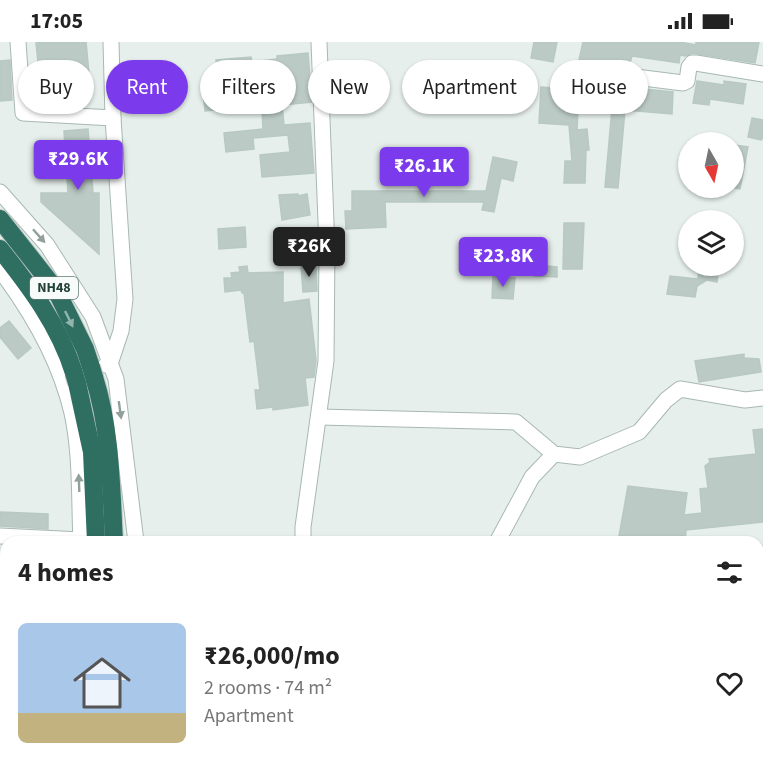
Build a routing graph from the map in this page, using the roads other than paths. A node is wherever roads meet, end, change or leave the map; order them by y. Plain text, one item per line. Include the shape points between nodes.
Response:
1 (18, 42) edge
2 (111, 42) edge
3 (319, 42) edge
4 (763, 74) edge
5 (648, 79) edge
6 (112, 118) junction
7 (0, 192) edge
8 (0, 219) edge
9 (0, 249) edge
10 (0, 270) edge
11 (110, 364) junction
12 (79, 376) junction
13 (763, 398) edge
14 (319, 417) junction
15 (554, 454) junction
16 (86, 536) edge
17 (114, 536) edge
18 (135, 536) edge
19 (303, 536) edge
20 (501, 536) edge

1 - 6 street via 22,113
2 - 6 street
3 - 14 street via 327,259 326,362
4 - 5 street via 692,63 683,83
6 - 11 street via 125,299 122,331
7 -> 11 street via 47,245 93,317
8 -> 12 highway, NH48 via 56,290 85,349
9 - 12 highway, NH48 via 38,298
10 - 12 street via 37,326
11 - 12 street
11 -> 18 street via 117,391
16 -> 12 highway, NH48 via 92,452
12 - 17 highway, NH48 via 100,397 110,447
13 - 15 street via 745,400 680,389 639,432 580,456
14 - 15 street via 516,422
14 - 19 street
15 - 20 street via 532,477

